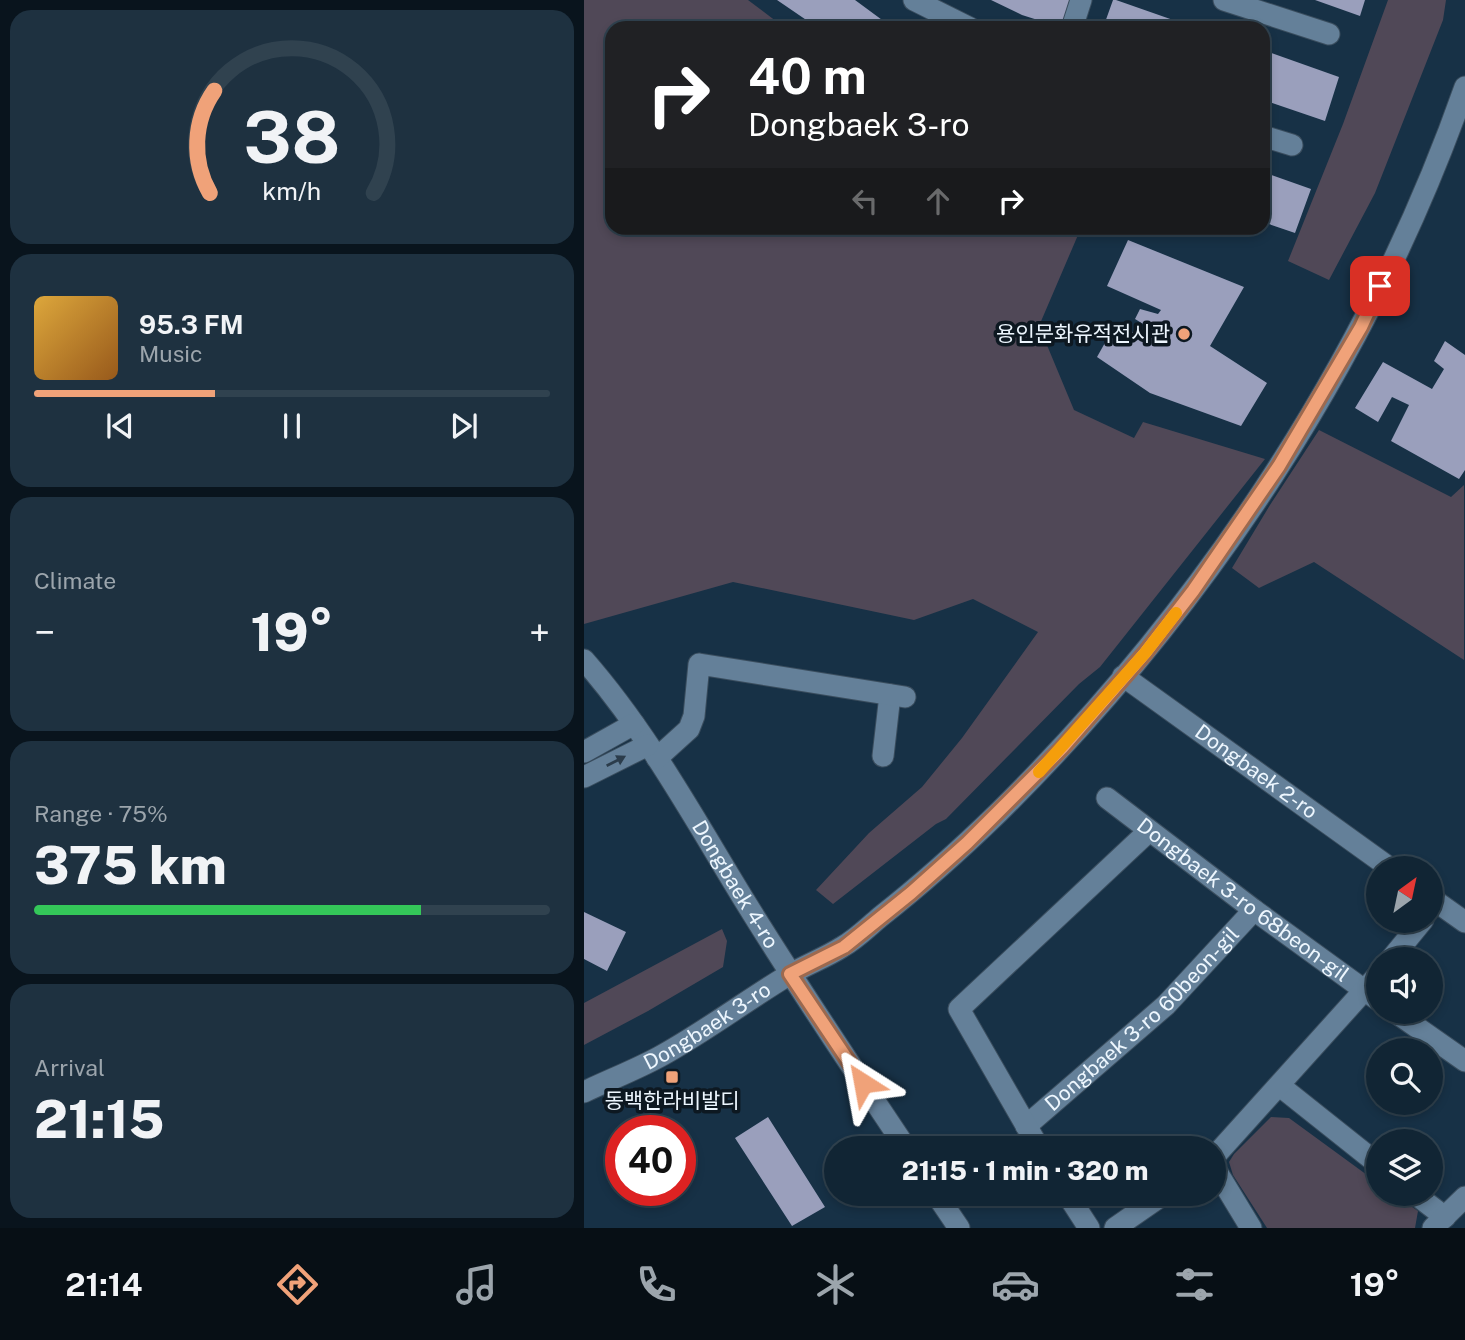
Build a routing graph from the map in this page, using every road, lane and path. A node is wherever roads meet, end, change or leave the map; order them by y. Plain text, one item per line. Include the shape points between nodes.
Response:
1 (914, 0) edge
2 (1081, 0) edge
3 (1224, 0) edge
4 (956, 21) edge
5 (1074, 21) edge
6 (1329, 34) dead end
7 (1464, 87) edge
8 (1270, 138) edge
9 (1292, 145) dead end
10 (584, 660) edge
11 (1123, 676) junction
12 (634, 724) junction
13 (584, 751) edge
14 (653, 752) junction
15 (883, 756) dead end
16 (584, 777) edge
17 (1107, 798) dead end
18 (1149, 831) junction
19 (1373, 856) edge
20 (1254, 910) junction
21 (1443, 910) edge
22 (1464, 922) edge
23 (1412, 933) edge
24 (1401, 947) edge
25 (790, 974) junction
26 (1366, 984) edge
27 (1366, 997) edge
28 (1412, 1024) edge
29 (1464, 1061) edge
30 (1280, 1086) junction
31 (584, 1092) edge
32 (1026, 1126) junction
33 (898, 1136) edge
34 (1032, 1136) edge
35 (1226, 1144) edge
36 (1366, 1154) edge
37 (1226, 1187) edge
38 (1464, 1197) edge
39 (944, 1206) edge
40 (1075, 1206) edge
41 (1147, 1206) edge
42 (1425, 1206) edge
43 (1439, 1223) edge
44 (959, 1228) edge
45 (1089, 1228) edge
46 (1115, 1228) edge
47 (1251, 1228) edge

1 - 4 street
2 - 5 street
3 - 6 street
7 - 11 street, Dongbaek 3-ro via 1424,194 1361,327 1279,466 1193,591
8 - 9 street
10 - 12 street, Dongbaek 4-ro
11 - 19 street, Dongbaek 2-ro
11 - 25 street, Dongbaek 3-ro via 1062,748 967,843 844,947
12 - 13 street
12 - 14 street, Dongbaek 4-ro
14 - 15 street via 689,729 699,664 898,696
16 -> 14 street
14 - 25 street, Dongbaek 4-ro
17 - 18 street, Dongbaek 3-ro 68beon-gil
18 - 20 street, Dongbaek 3-ro 68beon-gil
18 - 32 street, Dongbaek 3-ro 60beon-gil via 959,1009
20 - 26 street, Dongbaek 3-ro 68beon-gil
20 - 32 street, Dongbaek 3-ro 60beon-gil via 1166,1005
21 - 22 street
23 - 24 street
25 - 31 street, Dongbaek 3-ro via 660,1056
25 - 33 street, Dongbaek 4-ro
27 - 30 street
28 - 29 street
30 - 35 street
30 - 36 street
32 - 34 street, Dongbaek 3-ro 60beon-gil
37 - 47 street
38 - 43 street
39 - 44 street
40 - 45 street
41 - 46 street
42 - 43 street

